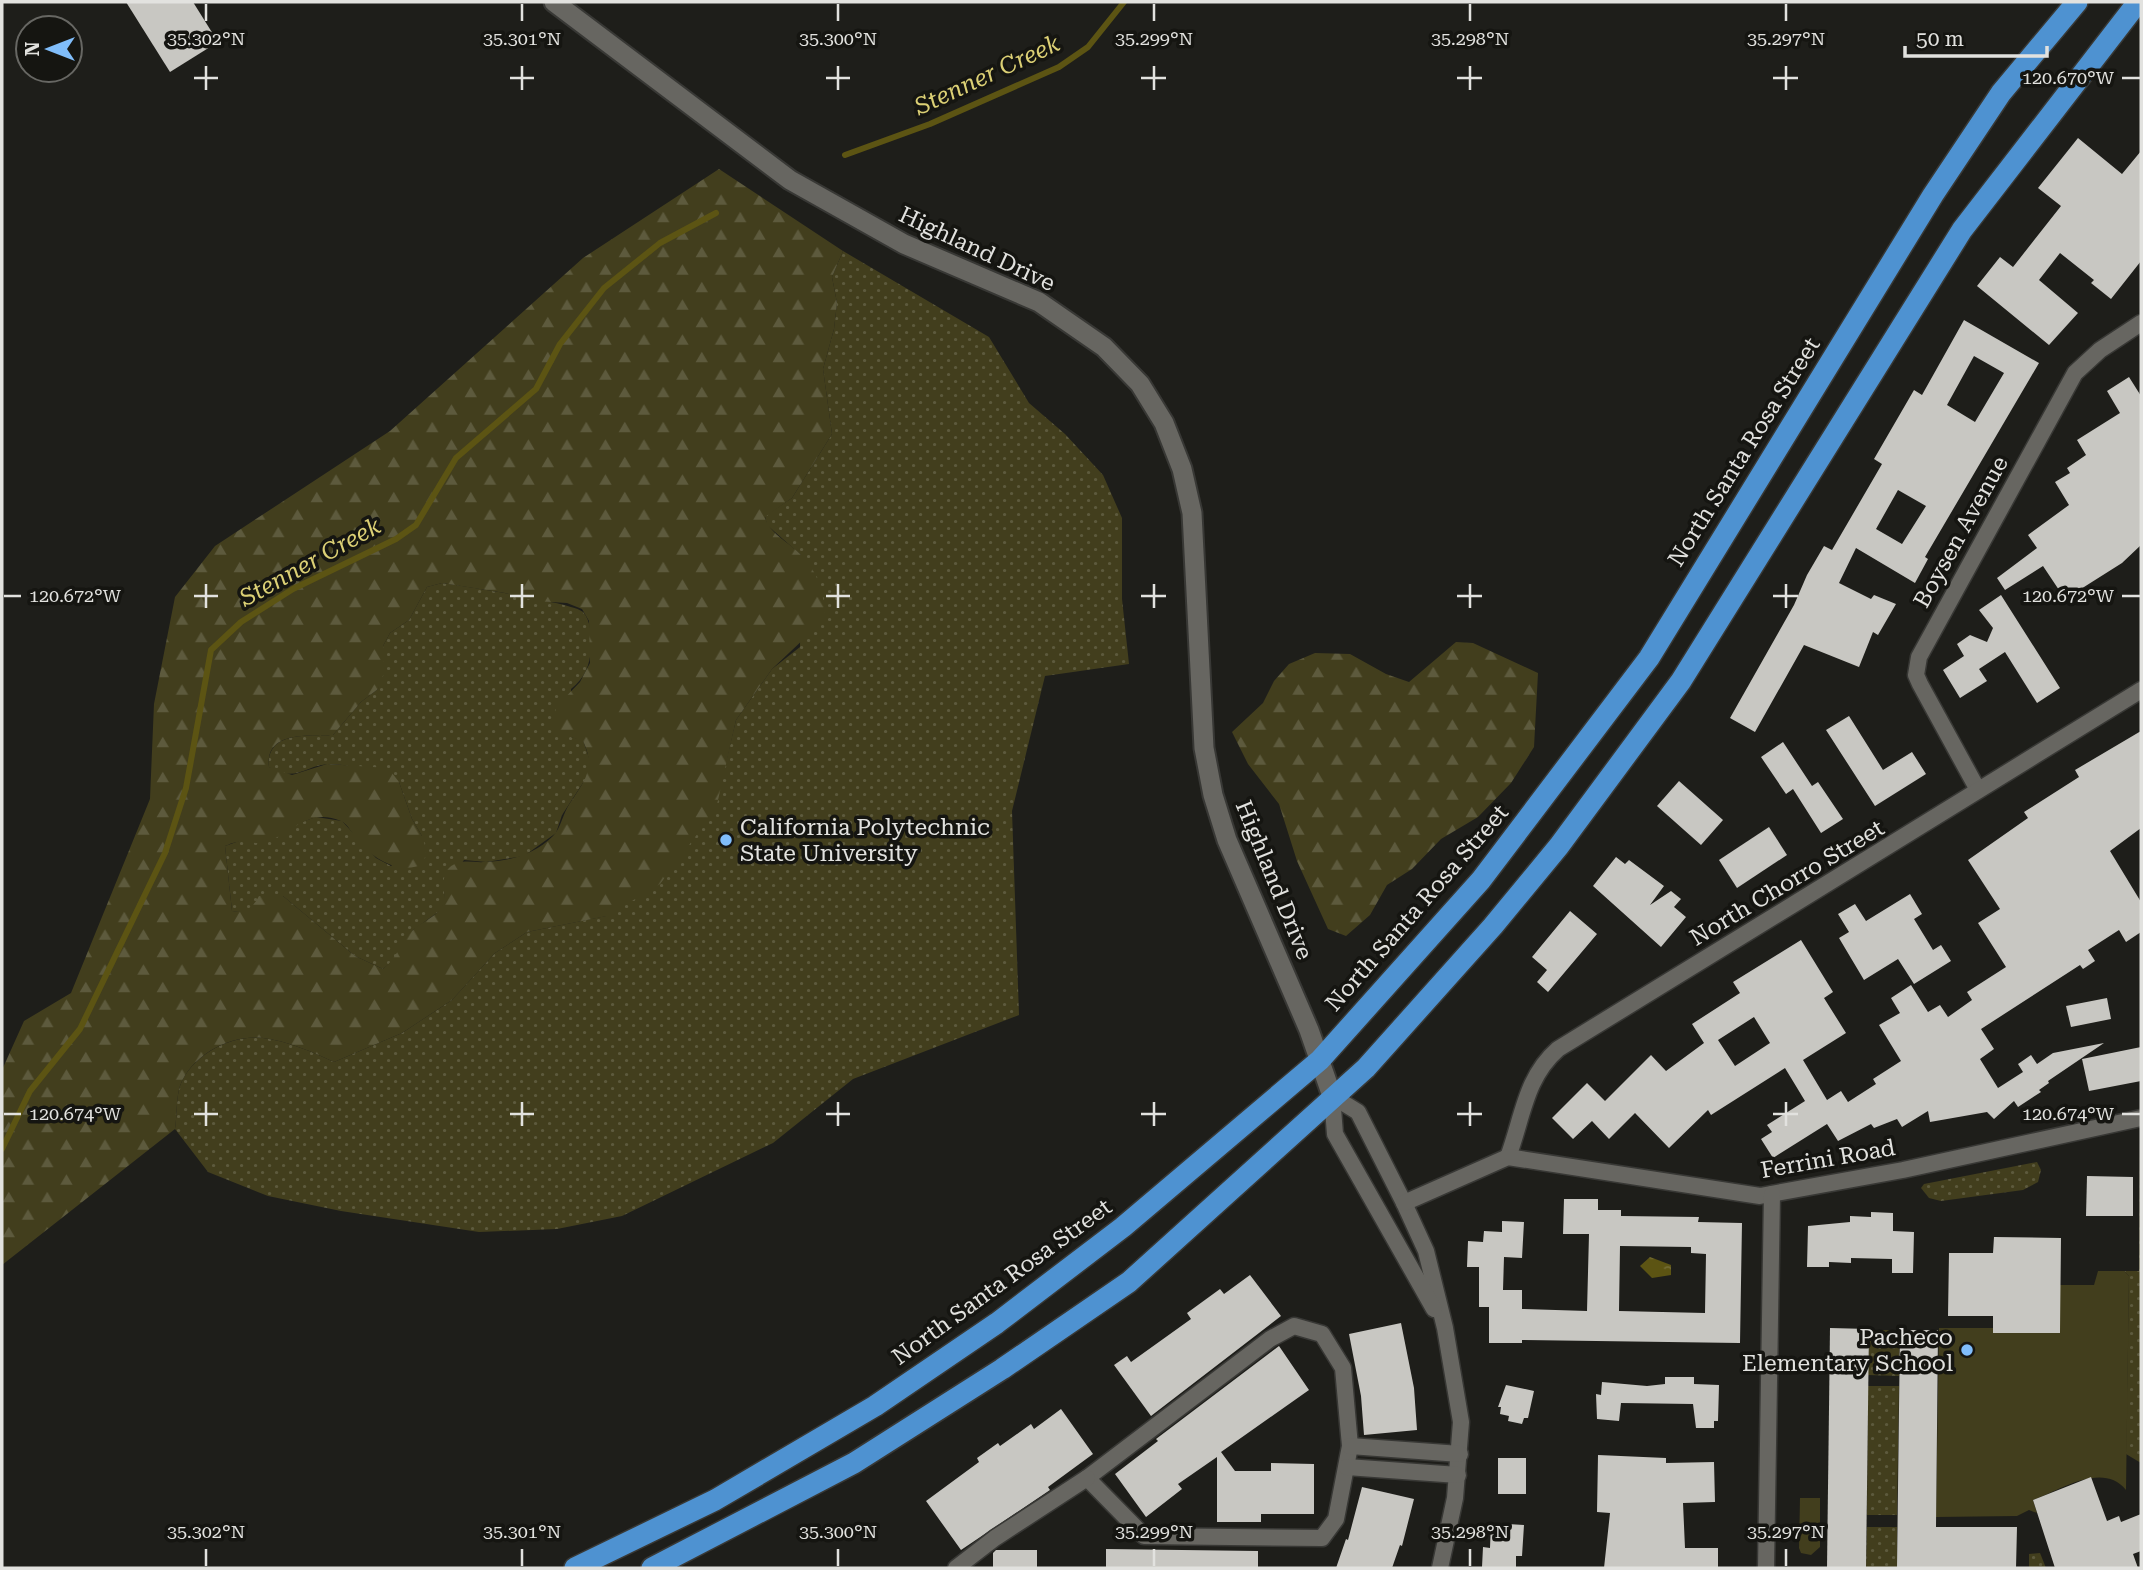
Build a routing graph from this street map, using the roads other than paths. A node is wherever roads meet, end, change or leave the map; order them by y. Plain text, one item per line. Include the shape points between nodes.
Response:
1 (554, 2) edge
2 (2077, 2) edge
3 (2138, 2) edge
4 (2141, 323) edge
5 (2141, 690) edge
6 (1978, 790) junction
7 (1320, 1060) junction
8 (1332, 1096) junction
9 (2141, 1118) edge
10 (1508, 1157) junction
11 (1772, 1194) junction
12 (1404, 1203) junction
13 (1445, 1328) junction
14 (1350, 1446) junction
15 (1460, 1454) junction
16 (1347, 1467) junction
17 (1458, 1475) junction
18 (1087, 1478) junction
19 (575, 1568) edge
20 (652, 1568) edge
21 (956, 1568) edge
22 (1440, 1568) edge
23 (1766, 1568) edge

1 - 7 street, Highland Drive via 798,186 904,244 1039,302 1104,347 1140,384 1164,423 1182,469 1192,513 1204,748 1213,795 1227,840
2 - 7 highway, North Santa Rosa Street via 2001,93 1934,195 1648,658 1481,880
3 - 8 highway via 1962,230 1681,681 1559,846 1493,926 1366,1068
4 - 6 street, Boysen Avenue via 2075,373 1919,656 1916,675
5 - 6 street, North Chorro Street
6 - 10 street, North Chorro Street via 1558,1049 1535,1076
7 - 8 street, Highland Drive
7 - 19 highway, North Santa Rosa Street via 1123,1227 997,1323 886,1398 715,1500
8 - 12 street, Highland Drive via 1358,1112
8 - 13 street, Highland Drive via 1335,1134
8 - 20 highway via 1129,1282 854,1463
9 - 11 street, Ferrini Road
10 - 11 street, Ferrini Road via 1760,1196
10 - 12 street
11 - 23 street
12 - 13 street, Highland Drive via 1426,1251
13 - 15 street, Highland Drive via 1458,1392
14 - 15 street
14 - 16 street
14 - 18 street via 1343,1368 1322,1334 1294,1326 1270,1339
15 - 17 street, Highland Drive
16 - 17 street
16 - 18 street via 1336,1519 1322,1538 1144,1536
17 - 22 street, Highland Drive
18 - 21 street

